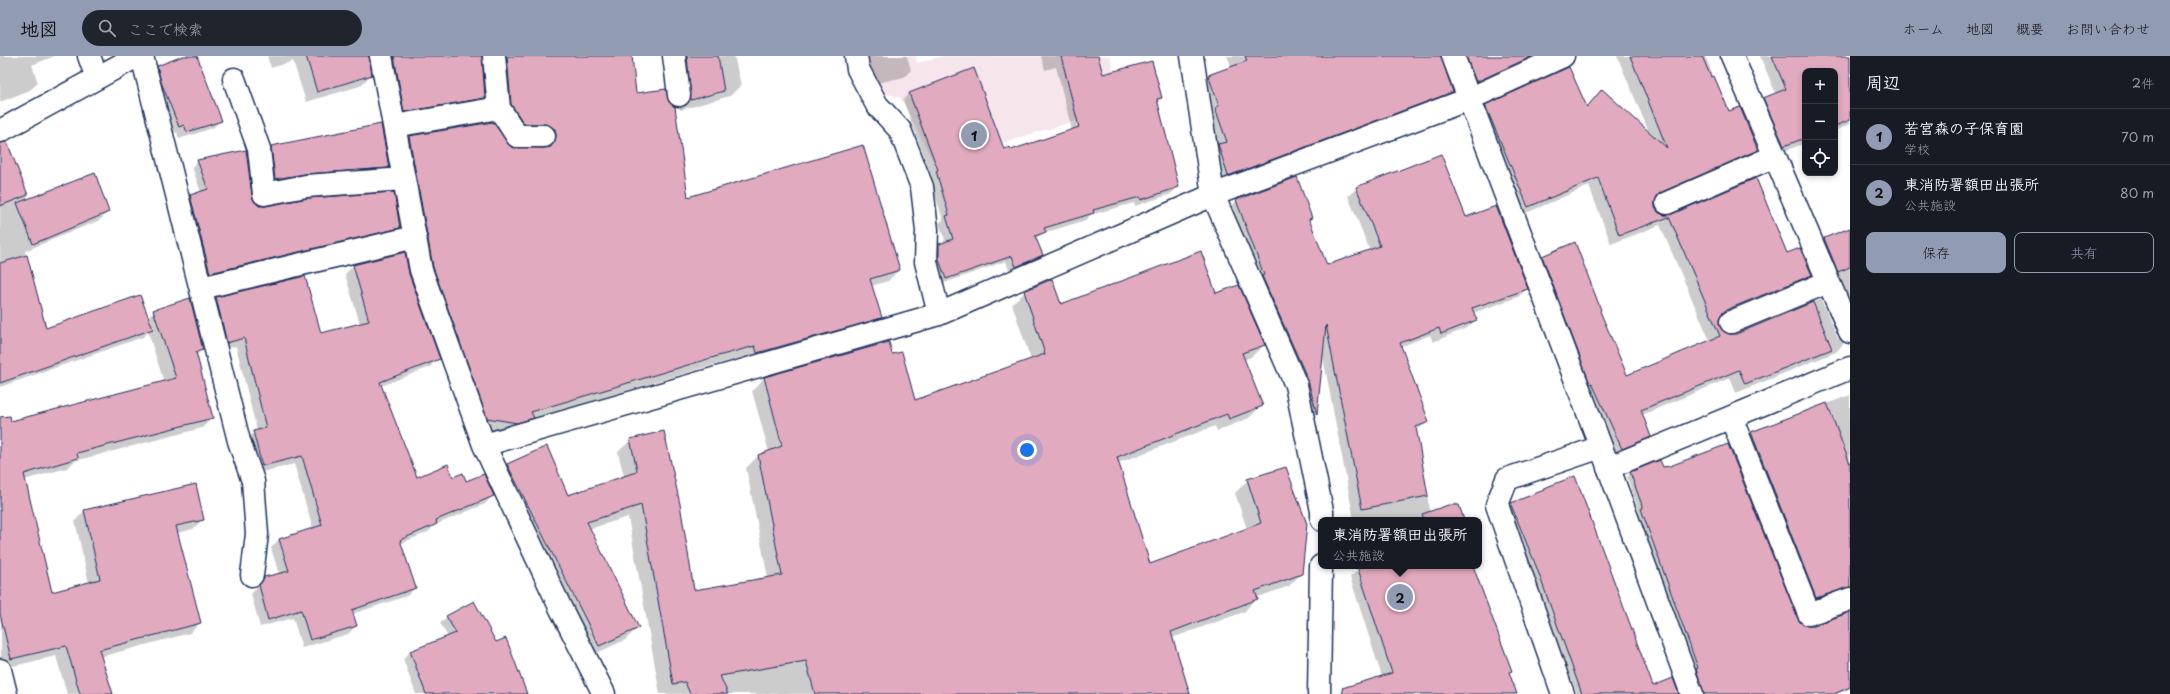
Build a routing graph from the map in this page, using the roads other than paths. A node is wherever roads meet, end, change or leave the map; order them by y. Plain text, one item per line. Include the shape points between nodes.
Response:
1 (89, 56) edge
2 (137, 56) edge
3 (142, 56) edge
4 (381, 56) edge
5 (494, 56) edge
6 (674, 56) edge
7 (856, 56) edge
8 (1192, 56) edge
9 (1453, 56) edge
10 (1563, 56) edge
11 (1732, 56) edge
12 (97, 78) junction
13 (234, 79) dead end
14 (679, 96) dead end
15 (1469, 98) junction
16 (499, 108) junction
17 (394, 126) junction
18 (0, 132) edge
19 (544, 136) dead end
20 (1775, 156) junction
21 (404, 179) junction
22 (1213, 194) junction
23 (1667, 203) dead end
24 (415, 237) junction
25 (201, 288) junction
26 (1837, 288) edge
27 (939, 314) junction
28 (1731, 322) dead end
29 (1850, 332) edge
30 (1849, 372) edge
31 (1731, 417) junction
32 (484, 445) junction
33 (1601, 446) junction
34 (1608, 468) junction
35 (1322, 517) edge
36 (1321, 569) edge
37 (252, 575) dead end
38 (1850, 598) edge
39 (0, 670) edge
40 (6, 694) edge
41 (604, 694) edge
42 (1319, 694) edge
43 (1563, 694) edge
44 (1692, 694) edge

1 - 12 street
2 - 12 street
3 - 25 street
4 - 17 street
5 - 16 street
6 - 14 street
7 - 27 street via 858,69 877,105 900,130 922,187 927,230 926,262
8 - 22 street
9 - 15 street
10 - 15 street
11 - 20 street
12 - 18 street
13 - 21 street via 259,149 264,194 306,186
15 - 22 street
15 - 33 street
16 - 17 street
16 - 19 street via 517,136
17 - 21 street
20 - 23 street
20 - 26 street
21 - 24 street
22 - 27 street
22 - 35 street via 1296,385
24 - 25 street
24 - 32 street via 421,270
25 - 37 street via 239,441 253,481 257,534
26 - 28 street
26 - 29 street
27 - 32 street
30 - 31 street
31 - 34 street
31 - 38 street via 1809,614
32 - 41 street via 560,609
33 - 34 street
33 - 43 street via 1507,479 1497,505
34 - 44 street
36 - 42 street
39 - 40 street

